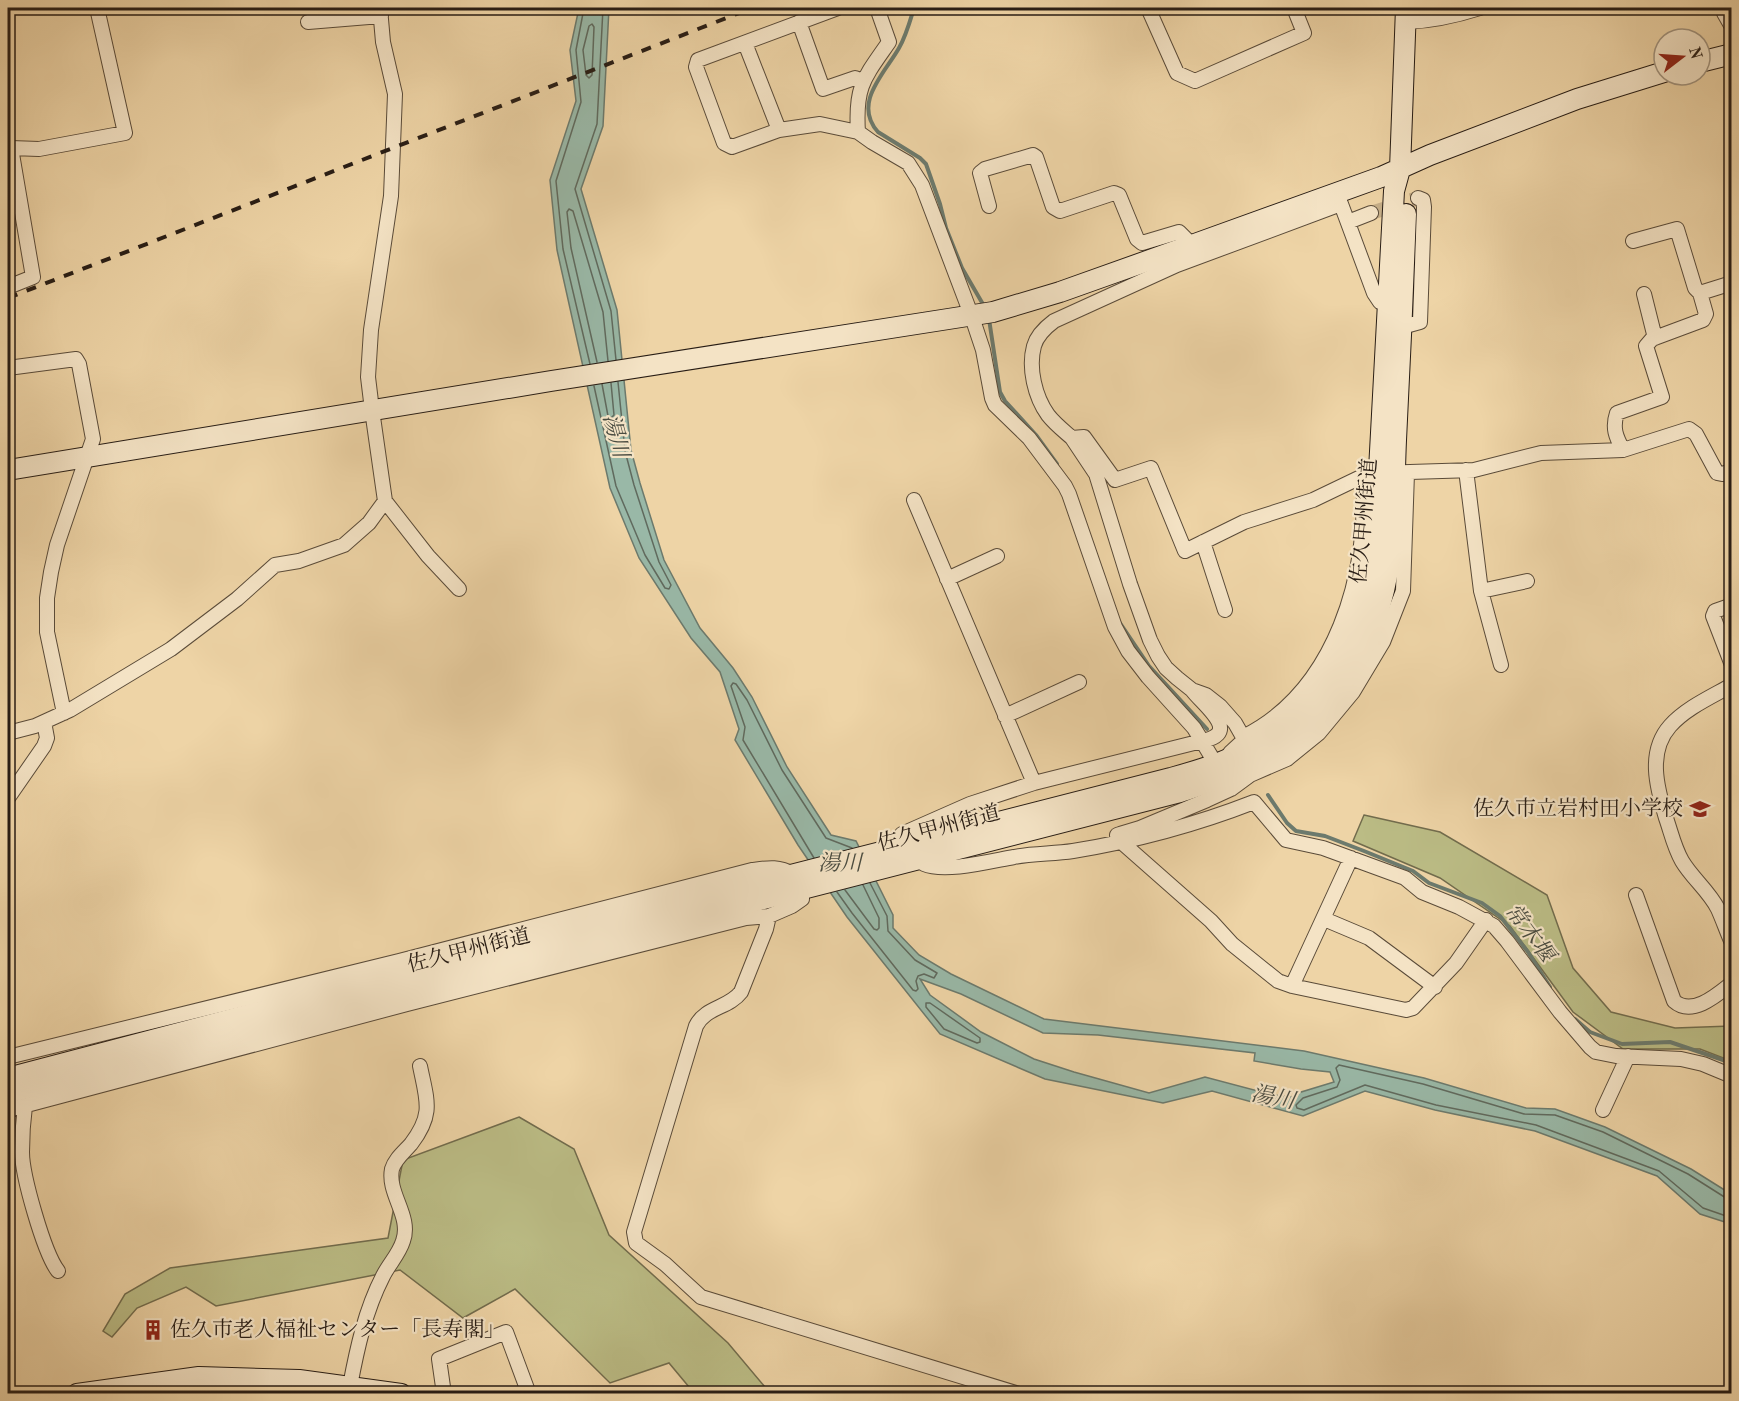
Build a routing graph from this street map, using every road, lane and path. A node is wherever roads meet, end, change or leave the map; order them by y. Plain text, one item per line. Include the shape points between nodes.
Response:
1 (97, 8) edge
2 (838, 8) edge
3 (877, 8) edge
4 (1148, 8) edge
5 (1294, 8) edge
6 (1479, 8) edge
7 (380, 12) edge
8 (1725, 13) dead end
9 (1406, 14) edge
10 (308, 22) dead end
11 (799, 22) junction
12 (1731, 27) edge
13 (745, 43) junction
14 (1731, 54) edge
15 (1712, 59) edge
16 (1652, 76) edge
17 (863, 81) junction
18 (779, 130) junction
19 (858, 132) junction
20 (9, 148) edge
21 (1400, 169) junction
22 (1339, 198) junction
23 (1418, 198) dead end
24 (989, 206) dead end
25 (1371, 213) tunnel mouth
26 (1348, 222) junction
27 (1633, 242) dead end
28 (1192, 245) junction
29 (1731, 283) edge
30 (8, 287) edge
31 (1700, 293) junction
32 (1644, 294) dead end
33 (1388, 303) junction
34 (981, 315) junction
35 (1402, 327) junction
36 (1655, 338) junction
37 (8, 368) edge
38 (372, 410) junction
39 (1072, 438) junction
40 (1623, 450) junction
41 (87, 457) junction
42 (8, 470) edge
43 (1466, 470) junction
44 (1731, 471) edge
45 (1386, 474) junction
46 (914, 500) dead end
47 (385, 501) junction
48 (1203, 542) junction
49 (998, 555) dead end
50 (946, 579) junction
51 (1527, 581) dead end
52 (459, 589) dead end
53 (1481, 591) junction
54 (1731, 605) edge
55 (1225, 610) dead end
56 (1501, 665) dead end
57 (1731, 665) edge
58 (1079, 682) dead end
59 (1731, 685) edge
60 (1192, 690) junction
61 (64, 713) junction
62 (1005, 716) junction
63 (44, 722) junction
64 (8, 733) edge
65 (1243, 737) junction
66 (1202, 741) junction
67 (1218, 758) junction
68 (1248, 772) junction
69 (1034, 783) junction
70 (1240, 787) dead end
71 (8, 798) edge
72 (1254, 802) junction
73 (1122, 841) junction
74 (905, 855) junction
75 (1351, 858) junction
76 (803, 880) junction
77 (1636, 895) dead end
78 (769, 915) junction
79 (1324, 919) junction
80 (1486, 920) junction
81 (1731, 943) edge
82 (1731, 983) edge
83 (1292, 986) junction
84 (1435, 987) junction
85 (1628, 1056) junction
86 (8, 1057) edge
87 (420, 1066) dead end
88 (1731, 1076) edge
89 (8, 1078) edge
90 (8, 1093) edge
91 (25, 1106) junction
92 (8, 1110) edge
93 (1603, 1110) dead end
94 (58, 1271) dead end
95 (337, 1388) edge
96 (77, 1394) edge
97 (401, 1394) edge
98 (444, 1394) edge
99 (529, 1394) edge
100 (1019, 1394) edge

1 - 20 street via 125,133 39,149
2 - 11 street
3 - 17 street via 888,42
4 - 5 street via 1177,73 1194,81 1304,33
6 - 9 street via 1426,21
7 - 10 street
7 - 38 street via 395,94 391,196 368,366
8 - 12 street
9 - 21 main road
11 - 13 street
11 - 17 street via 823,89 855,78
13 - 18 street
13 - 18 street via 698,60 696,67 724,143 732,147
14 - 15 main road
16 - 21 main road via 1566,103
17 - 19 street via 858,94
18 - 19 street via 820,124
19 - 34 street via 908,163 922,185
20 - 30 street via 33,278
21 - 22 main road
21 - 33 main road, 佐久甲州街道 via 1394,191
21 - 35 main road, 佐久甲州街道 via 1407,191
22 - 26 street
22 - 28 main road
22 - 39 street via 1078,308 1045,328 1034,346 1034,386 1046,413
23 - 35 street via 1423,200 1424,207 1420,322
24 - 28 street via 980,173 1033,155 1053,207 1060,210 1114,193 1119,195 1142,243 1179,232
25 - 26 street
26 - 33 street via 1374,293 1380,302
27 - 31 street via 1677,229 1695,288
28 - 34 main road via 1060,292
29 - 31 street
31 - 36 street via 1706,314 1703,320
32 - 36 street
33 - 45 main road, 佐久甲州街道
34 - 38 main road
34 - 66 street via 983,350 995,405 1029,438 1069,494 1115,627 1128,651
35 - 45 main road, 佐久甲州街道
36 - 40 street via 1646,346 1662,397 1617,413 1615,436
37 - 41 street via 75,359 93,439
38 - 41 main road
38 - 47 street
39 - 48 street via 1084,437 1115,480 1151,468 1185,551
39 - 60 street via 1096,474 1150,640 1166,668
40 - 43 street via 1541,453
40 - 44 street via 1689,429 1696,434 1717,473
41 - 42 main road
41 - 61 street via 57,545 47,598 47,632
43 - 45 street
43 - 53 street
45 - 48 street via 1244,522
45 - 65 street via 1364,493 1354,579 1325,659 1298,695 1261,728
45 - 67 main road, 佐久甲州街道 via 1370,578 1344,648 1316,690 1286,723 1262,741
45 - 68 main road, 佐久甲州街道 via 1391,548 1376,617 1363,648 1324,708
46 - 50 street
47 - 52 street
47 - 61 street via 369,523 344,545 275,565 189,636
48 - 55 street
49 - 50 street
50 - 62 street
51 - 53 street
53 - 56 street
54 - 57 street via 1715,611 1713,616
58 - 62 street
59 - 81 street via 1690,709 1662,736 1656,785 1674,844 1688,871 1717,906
60 - 65 street via 1220,706
60 - 66 street via 1219,719 1218,735
61 - 63 street
62 - 69 street
63 - 64 street
63 - 71 street via 44,746
65 - 67 street via 1243,741
66 - 67 street
66 - 69 street
67 - 74 main road, 佐久甲州街道 via 1171,778
68 - 73 street via 1231,789 1117,835
68 - 74 main road, 佐久甲州街道 via 1180,792
69 - 74 street via 970,804 902,834
70 - 72 street
72 - 73 street via 1162,834
72 - 75 street via 1286,840
73 - 74 street via 974,865 931,867
73 - 83 street via 1232,944 1278,981
74 - 76 main road, 佐久甲州街道
75 - 79 street
75 - 80 street via 1406,878 1422,892
76 - 78 street via 802,899
76 - 86 street via 782,868 752,870
76 - 89 main road, 佐久甲州街道
76 - 90 main road, 佐久甲州街道
77 - 82 street via 1674,1001 1688,1008
78 - 91 street via 407,1004
78 - 100 street via 736,1000 705,1014 696,1026 634,1232 636,1243 701,1297
79 - 83 street
79 - 84 street via 1369,938
80 - 84 street
80 - 85 street via 1502,933 1590,1047 1596,1052
83 - 84 street via 1406,1010
85 - 88 street via 1681,1059
85 - 93 street
87 - 95 street via 428,1115 392,1170 404,1220 404,1241 383,1276
91 - 92 street
91 - 94 street via 24,1168 46,1251
95 - 96 main road via 299,1380 199,1377
95 - 97 main road
98 - 99 street via 439,1359 506,1332

